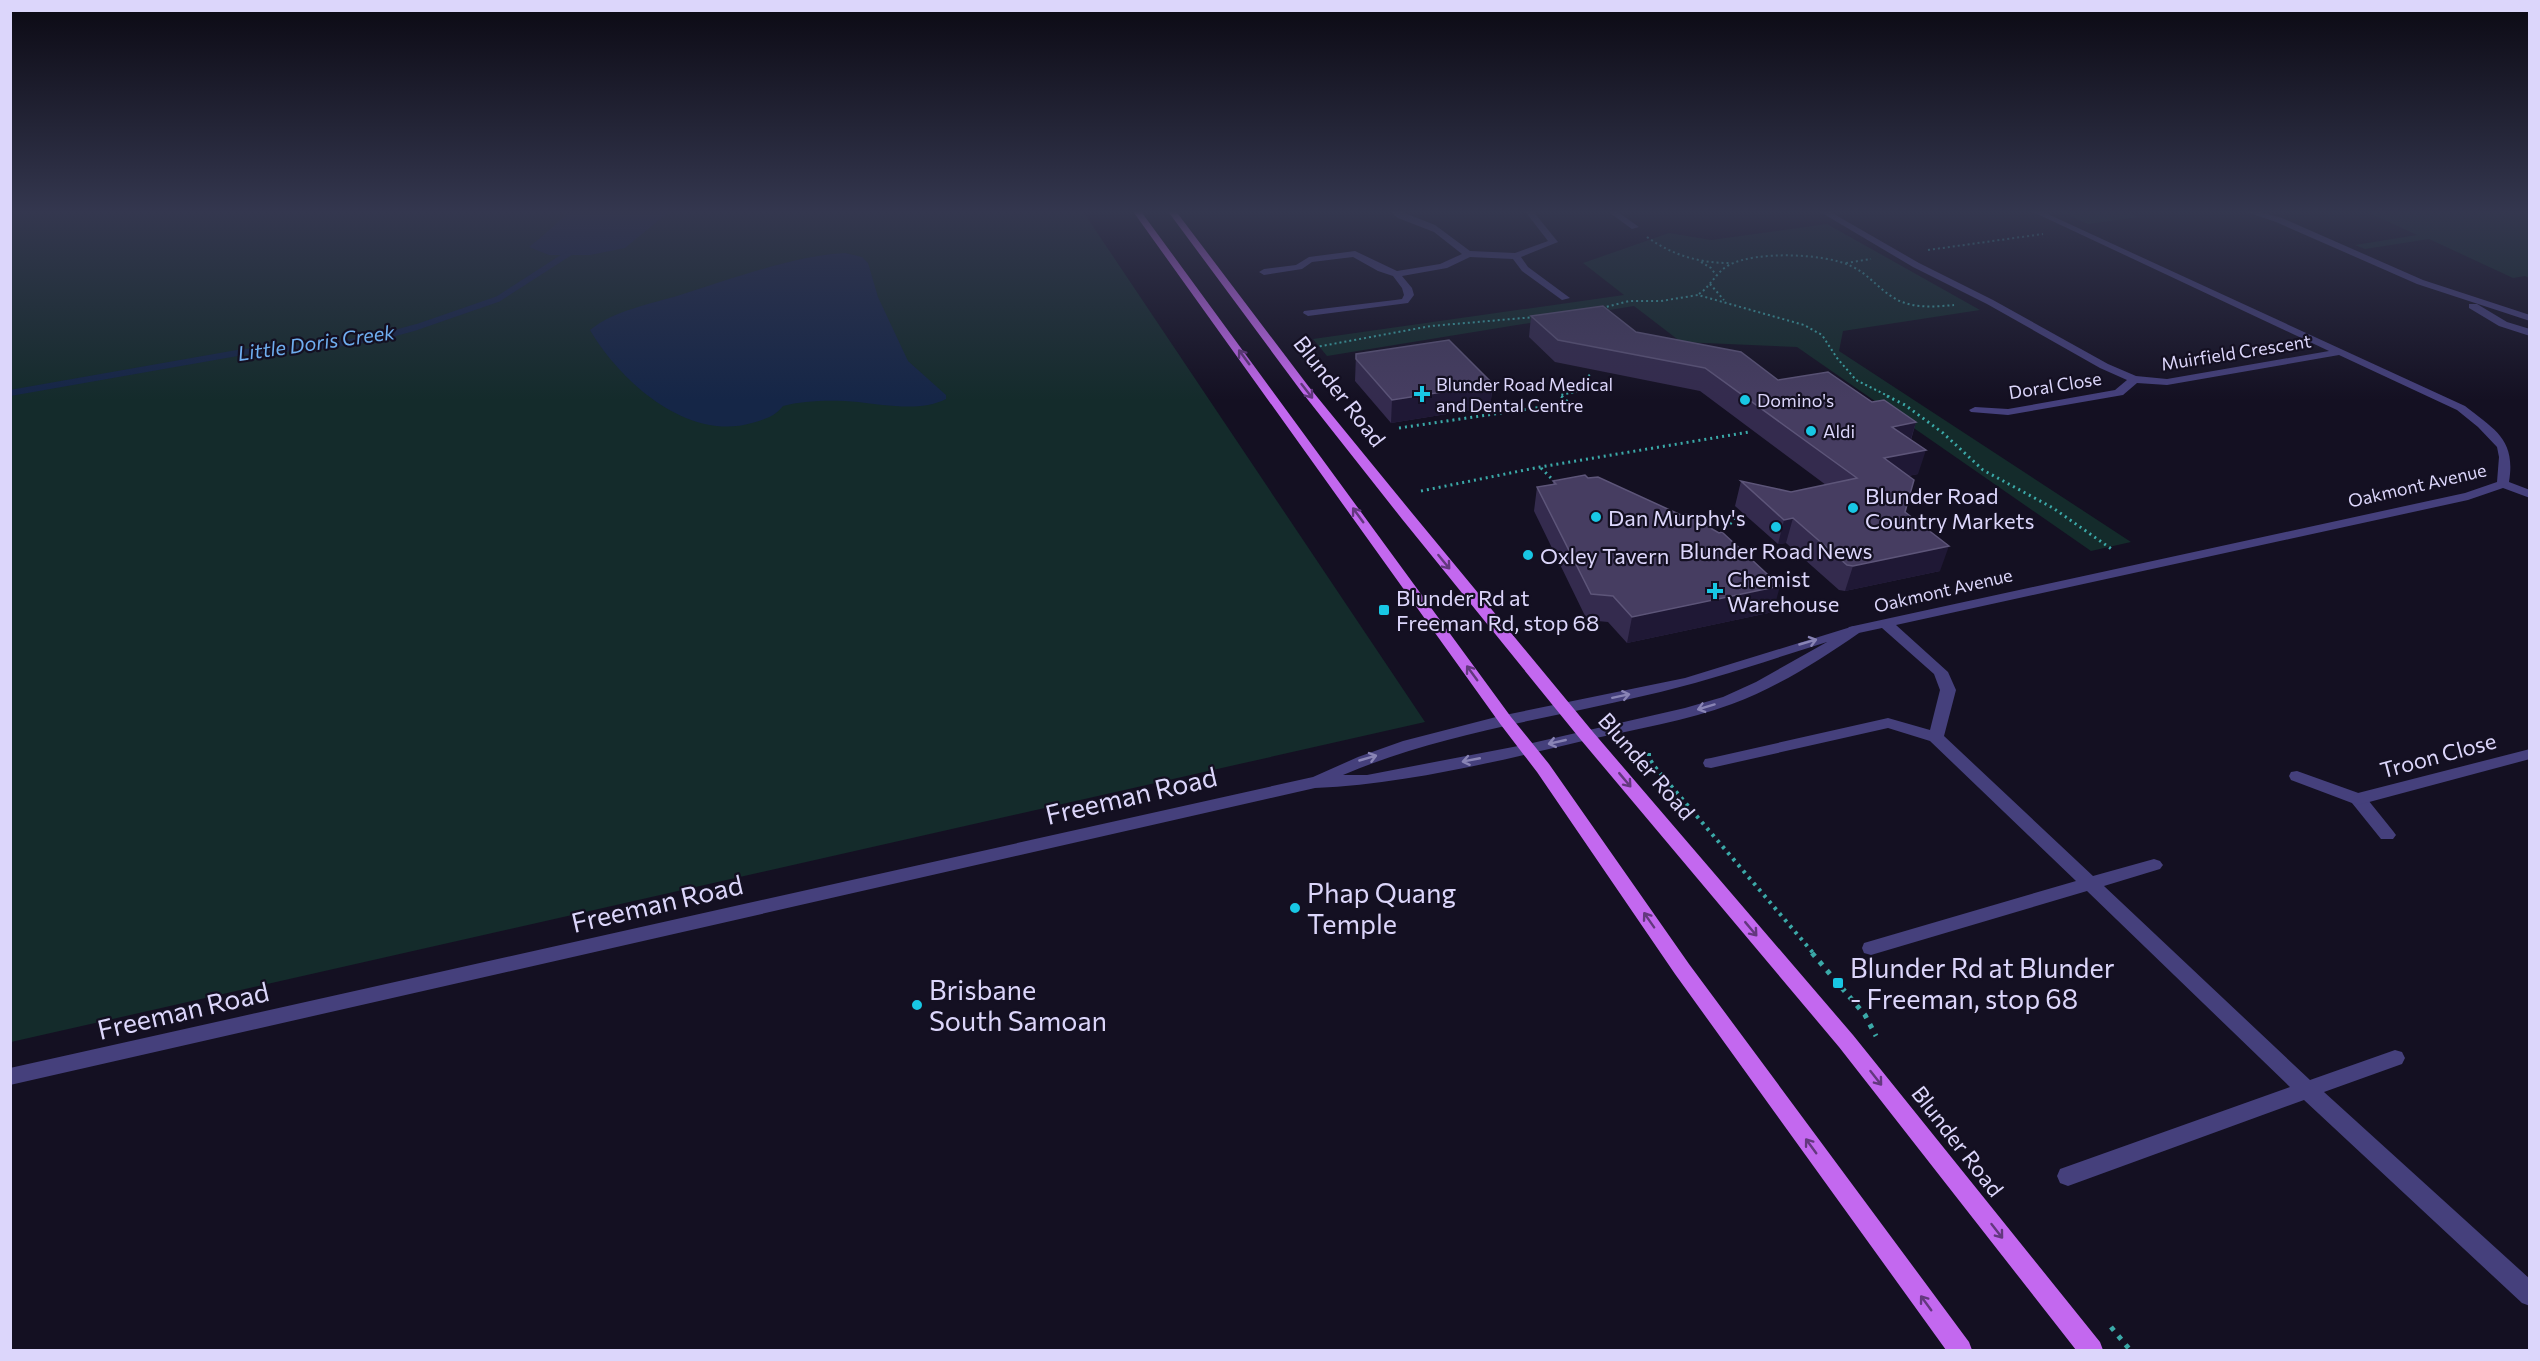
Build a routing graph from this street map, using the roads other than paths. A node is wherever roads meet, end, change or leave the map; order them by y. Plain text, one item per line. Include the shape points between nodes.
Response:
1 (1182, 274) edge
2 (1219, 274) edge
3 (1396, 274) edge
4 (1531, 274) edge
5 (1935, 274) edge
6 (2170, 274) edge
7 (2400, 274) edge
8 (2444, 290) junction
9 (1565, 298) dead end
10 (1308, 313) dead end
11 (2529, 318) edge
12 (2529, 333) edge
13 (2340, 352) junction
14 (2134, 378) junction
15 (1975, 410) dead end
16 (2504, 484) junction
17 (2529, 494) edge
18 (1885, 623) junction
19 (1854, 630) junction
20 (1564, 708) junction
21 (1506, 721) junction
22 (1587, 736) junction
23 (1936, 737) junction
24 (1528, 749) junction
25 (2529, 754) edge
26 (1711, 763) dead end
27 (2297, 776) dead end
28 (1315, 782) junction
29 (2358, 799) junction
30 (2387, 835) dead end
31 (2154, 864) dead end
32 (2090, 884) junction
33 (1871, 948) dead end
34 (2395, 1058) dead end
35 (10, 1077) edge
36 (2308, 1091) junction
37 (2068, 1176) dead end
38 (2529, 1295) edge
39 (1960, 1350) edge
40 (2091, 1350) edge

21 -> 1 main road
2 -> 20 main road, Blunder Road via 1305,389
3 - 10 street via 1407,288 1409,295 1405,301
4 - 9 street
5 - 14 street, Muirfield Crescent via 2104,366
6 - 13 street, Oakmont Avenue
7 - 8 street
8 - 11 street
8 - 12 street via 2503,324
13 - 14 street, Muirfield Crescent via 2167,382
13 - 16 street, Oakmont Avenue via 2461,408 2502,442 2508,464
14 - 15 street, Doral Close via 2119,393 2008,412
16 - 17 street
16 - 18 street, Oakmont Avenue via 2468,496
18 - 19 street, Oakmont Avenue
18 - 23 street via 1941,672 1948,690
20 -> 19 street, Oakmont Avenue via 1686,682
19 -> 22 street, Oakmont Avenue via 1816,656 1728,700
20 - 21 street, Oakmont Avenue
20 - 22 main road, Blunder Road
21 - 24 main road
28 -> 21 street, Freeman Road via 1358,761
22 -> 24 street, Freeman Road
22 -> 40 main road, Blunder Road via 1846,1041
23 - 26 street via 1888,723
23 - 32 street
24 -> 28 street, Freeman Road via 1367,780
39 -> 24 main road via 1682,969
25 - 29 street, Troon Close
27 - 29 street
28 - 35 street, Freeman Road
29 - 30 street
31 - 32 street
32 - 33 street
32 - 36 street
34 - 36 street
36 - 37 street
36 - 38 street

